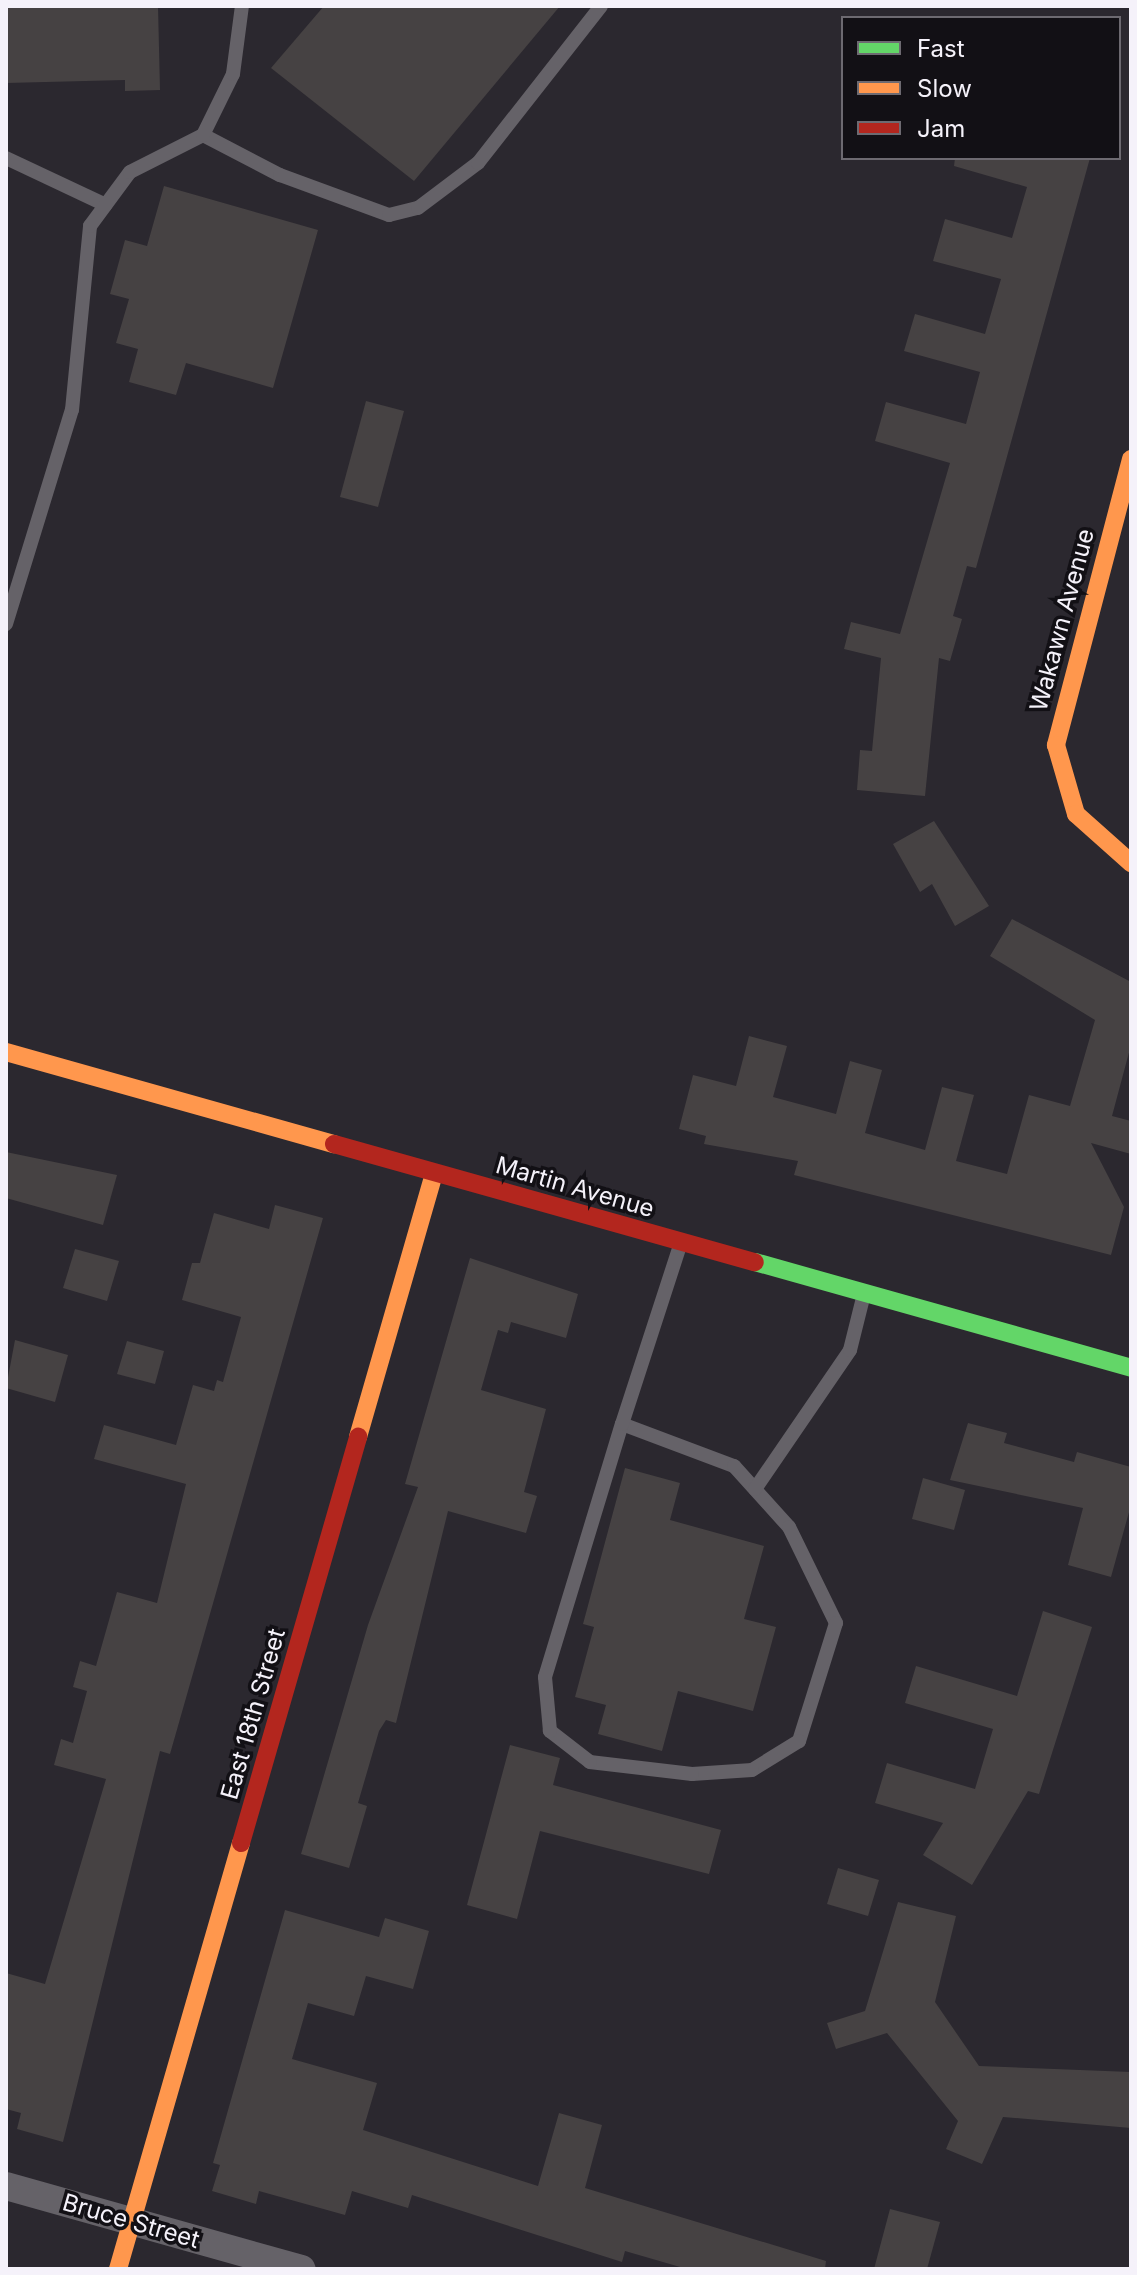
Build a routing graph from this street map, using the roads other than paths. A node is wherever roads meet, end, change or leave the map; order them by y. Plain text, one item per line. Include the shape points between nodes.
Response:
1 (242, 6) edge
2 (601, 6) edge
3 (203, 135) junction
4 (6, 158) edge
5 (106, 205) junction
6 (1131, 459) edge
7 (6, 624) edge
8 (1131, 863) edge
9 (6, 1052) edge
10 (434, 1173) junction
11 (681, 1242) junction
12 (864, 1294) junction
13 (1131, 1368) edge
14 (622, 1424) junction
15 (755, 1489) junction
16 (6, 2186) edge
17 (131, 2221) junction
18 (118, 2269) edge
19 (302, 2269) edge

1 - 3 lane via 233,74
2 - 3 lane via 478,163 418,208 389,215 280,175
3 - 5 lane via 130,172
4 - 5 lane
5 - 7 lane via 90,226 72,410
6 - 8 street, Wakawn Avenue via 1056,745 1076,814
9 - 10 street, Martin Avenue
10 - 11 street, Martin Avenue
10 - 17 street, East 18th Street
11 - 12 street, Martin Avenue
11 - 14 lane
12 - 13 street, Martin Avenue
12 - 15 lane via 850,1350
14 - 15 lane via 734,1466
14 - 15 lane via 545,1677 550,1731 590,1762 692,1774 752,1770 799,1741 836,1623 789,1527
16 - 17 street, Bruce Street
17 - 18 street, East 18th Street
17 - 19 street, Bruce Street

